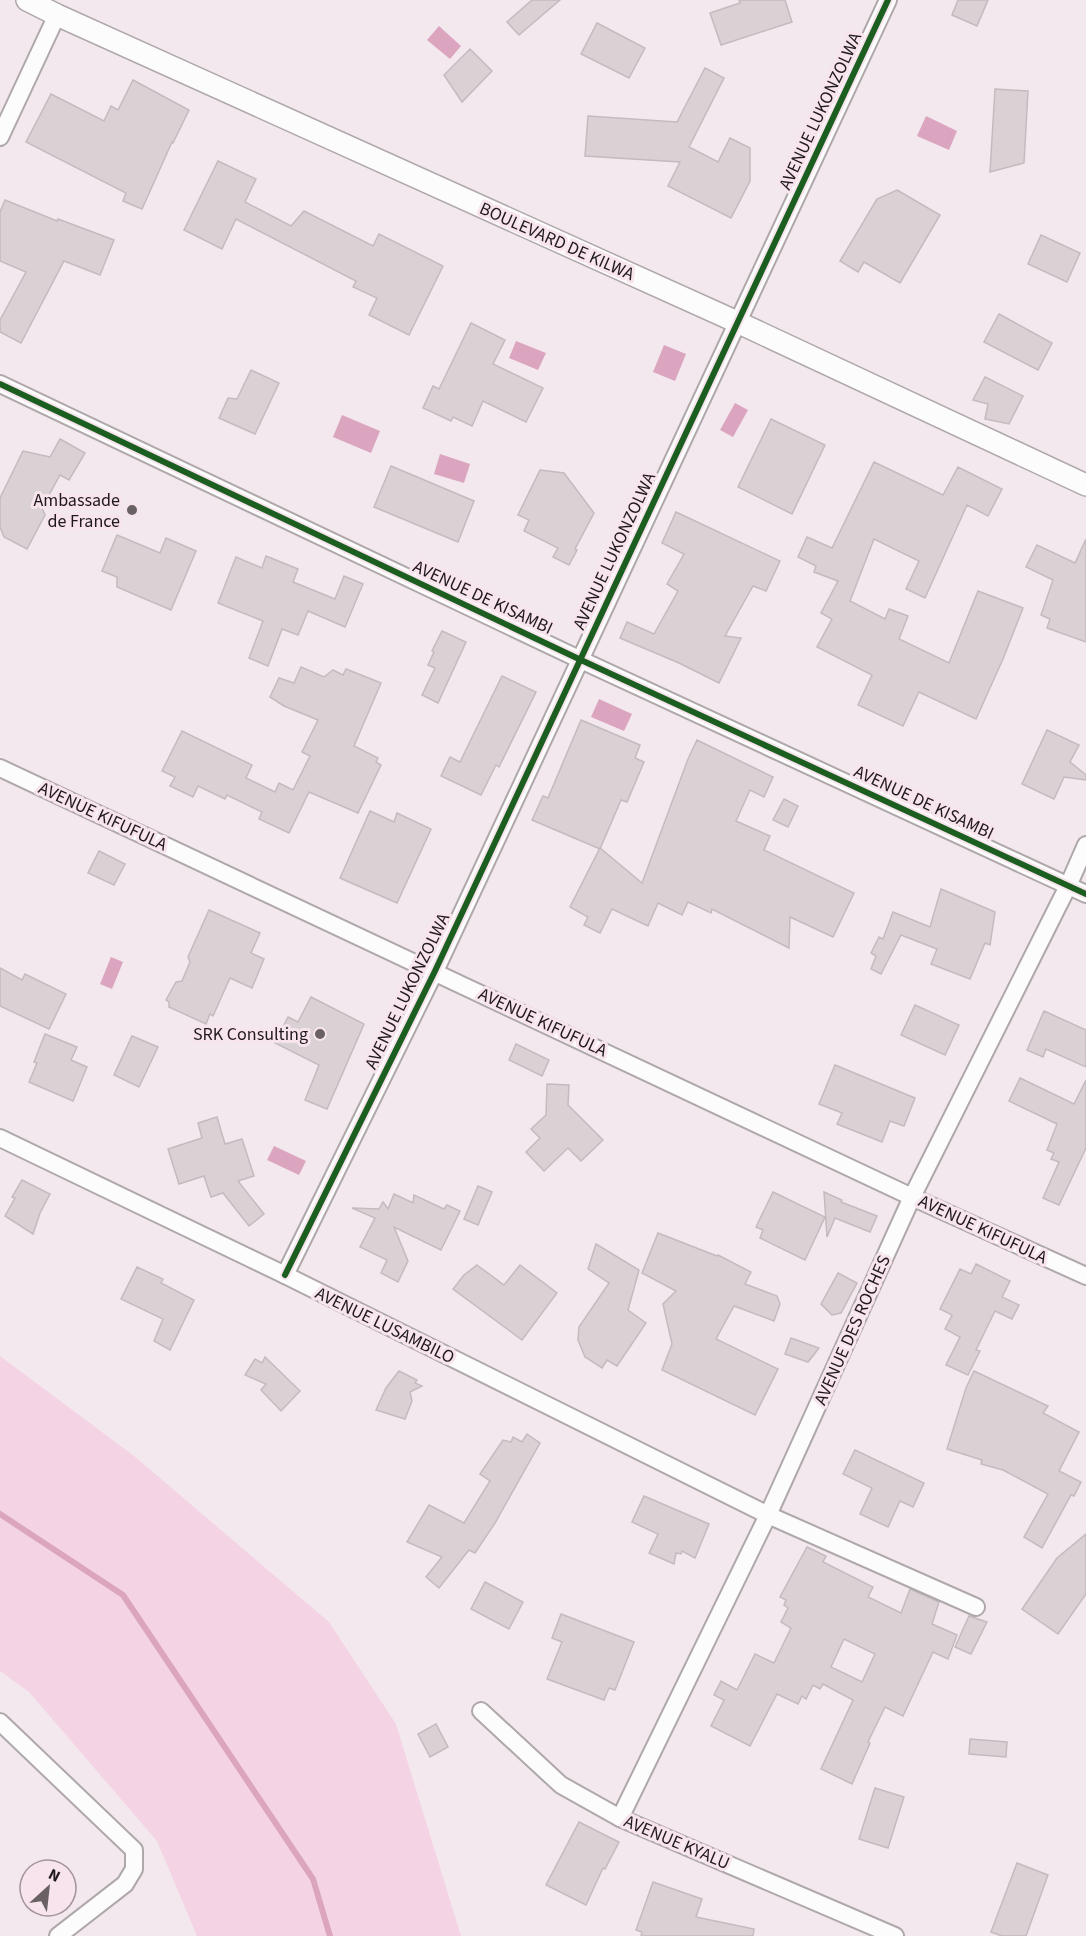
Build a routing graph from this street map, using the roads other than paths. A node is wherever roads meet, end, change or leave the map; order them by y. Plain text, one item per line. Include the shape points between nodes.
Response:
1 (27, 0) edge
2 (888, 0) edge
3 (57, 15) junction
4 (0, 137) edge
5 (737, 322) junction
6 (0, 384) edge
7 (1086, 484) edge
8 (581, 660) junction
9 (0, 768) edge
10 (1086, 845) edge
11 (1068, 886) junction
12 (1086, 894) edge
13 (435, 971) junction
14 (0, 1138) edge
15 (912, 1197) junction
16 (285, 1275) junction
17 (1086, 1276) edge
18 (768, 1515) junction
19 (976, 1607) dead end
20 (482, 1711) dead end
21 (0, 1722) edge
22 (620, 1818) junction
23 (58, 1936) edge
24 (895, 1936) edge

1 - 3 street, BOULEVARD DE KILWA
2 - 5 street, AVENUE LUKONZOLWA
3 - 4 street
3 - 5 street, BOULEVARD DE KILWA
5 - 7 street, BOULEVARD DE KILWA
5 - 8 street, AVENUE LUKONZOLWA
6 - 8 street, AVENUE DE KISAMBI
8 - 11 street, AVENUE DE KISAMBI
8 - 13 street, AVENUE LUKONZOLWA
9 - 13 street, AVENUE KIFUFULA
10 - 11 street, AVENUE DES ROCHES
11 - 12 street, AVENUE DE KISAMBI
11 - 15 street, AVENUE DES ROCHES
13 - 15 street, AVENUE KIFUFULA
13 - 16 street, AVENUE LUKONZOLWA
14 - 16 street, AVENUE LUSAMBILO
15 - 17 street, AVENUE KIFUFULA
15 - 18 street, AVENUE DES ROCHES
16 - 18 street, AVENUE LUSAMBILO
18 - 19 street, AVENUE LUSAMBILO
18 - 22 street, AVENUE DES ROCHES
20 - 22 street, AVENUE KYALU via 561,1785
21 - 23 street via 134,1850 134,1869 125,1884
22 - 24 street, AVENUE KYALU

